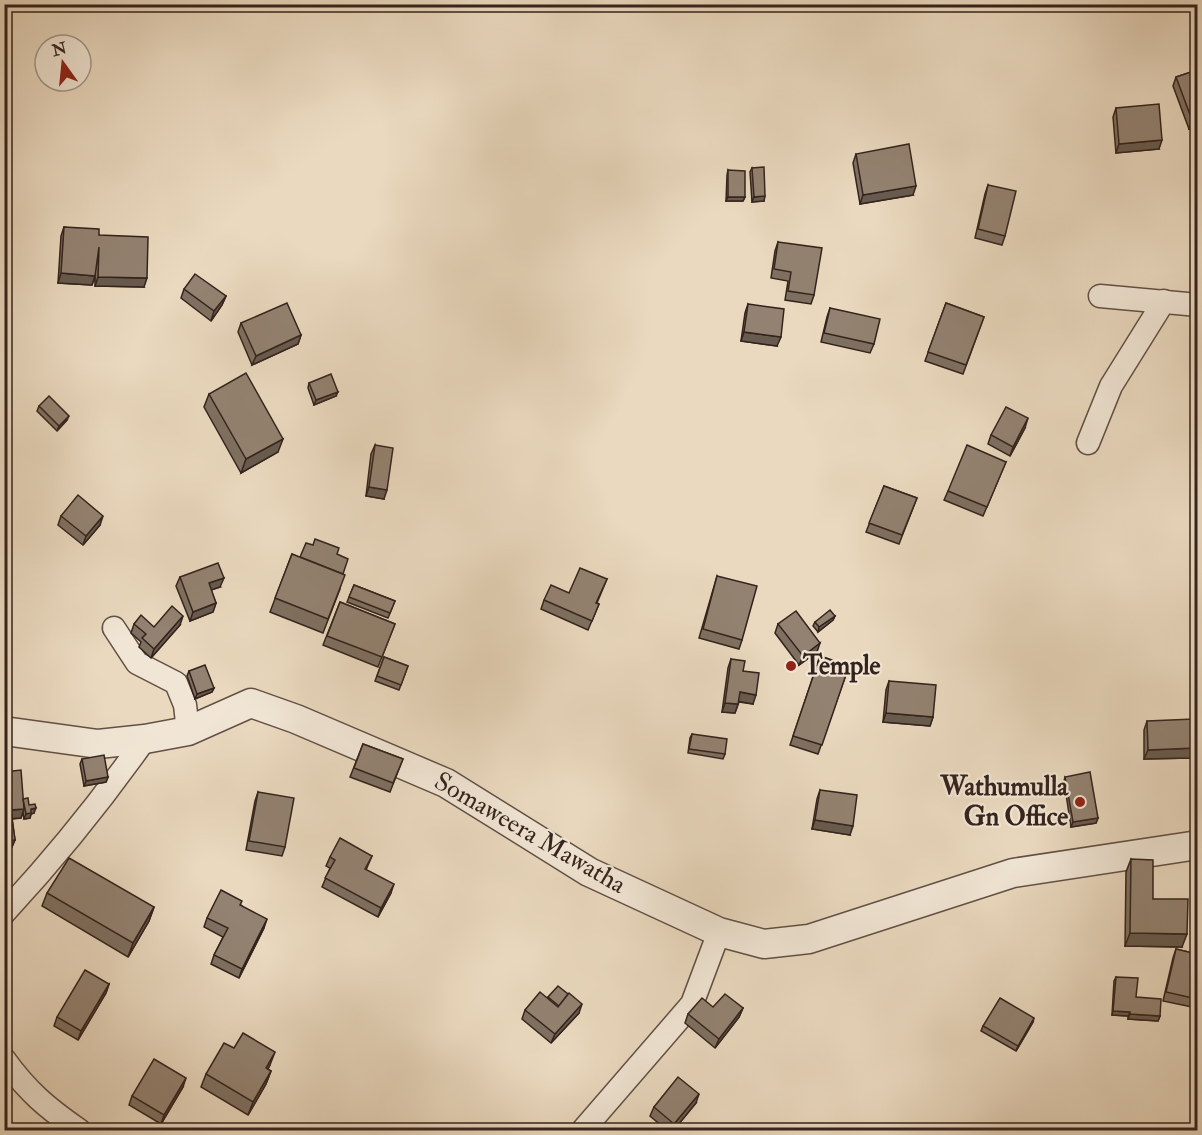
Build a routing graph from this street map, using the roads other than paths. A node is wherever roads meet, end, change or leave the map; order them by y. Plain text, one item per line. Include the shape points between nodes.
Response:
1 (1100, 296) dead end
2 (1164, 301) junction
3 (1197, 305) edge
4 (1088, 443) dead end
5 (114, 628) dead end
6 (4, 731) edge
7 (188, 731) junction
8 (145, 740) junction
9 (1197, 845) edge
10 (4, 913) edge
11 (719, 932) junction
12 (4, 1059) edge
13 (79, 1131) edge
14 (583, 1131) edge

1 - 2 street
2 - 3 street
2 - 4 street via 1111,386
5 - 7 street via 136,663 176,683 185,705
6 - 8 street, Somaweera Mawatha via 98,744
7 - 8 street, Somaweera Mawatha
7 - 11 street, Somaweera Mawatha via 251,703 296,719 446,783 589,872
8 - 10 street via 35,880
9 - 11 street, Somaweera Mawatha via 1013,873 809,939 764,944
11 - 14 street via 692,1004
12 - 13 street via 46,1107

